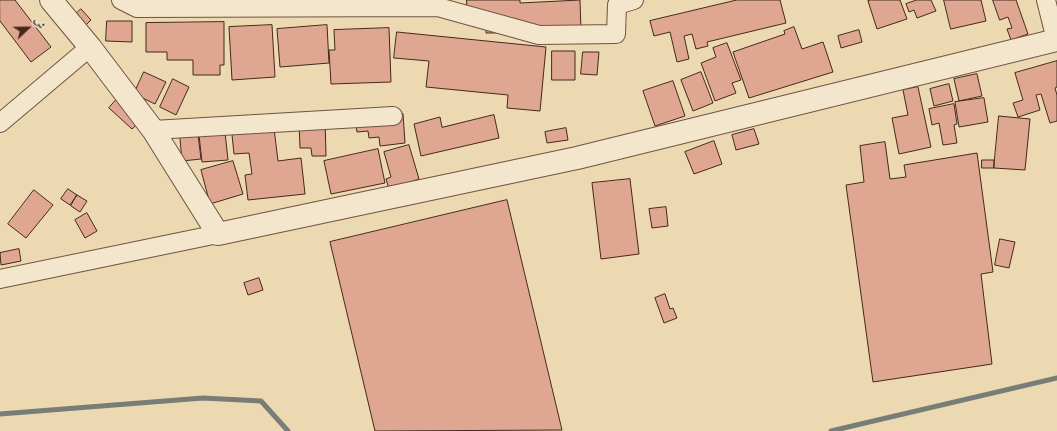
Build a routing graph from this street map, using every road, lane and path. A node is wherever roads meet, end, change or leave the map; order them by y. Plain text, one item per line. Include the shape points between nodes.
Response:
1 (51, 0) edge
2 (121, 0) edge
3 (634, 0) edge
4 (1046, 0) edge
5 (1057, 40) edge
6 (90, 47) junction
7 (393, 116) dead end
8 (0, 123) edge
9 (153, 130) junction
10 (218, 234) junction
11 (0, 279) edge

1 - 6 street
2 - 3 street via 137,8 438,7 539,35 616,34 617,5
4 - 5 street
5 - 10 street via 577,158
6 - 8 street
6 - 9 street
7 - 9 street
9 - 10 street
10 - 11 street

